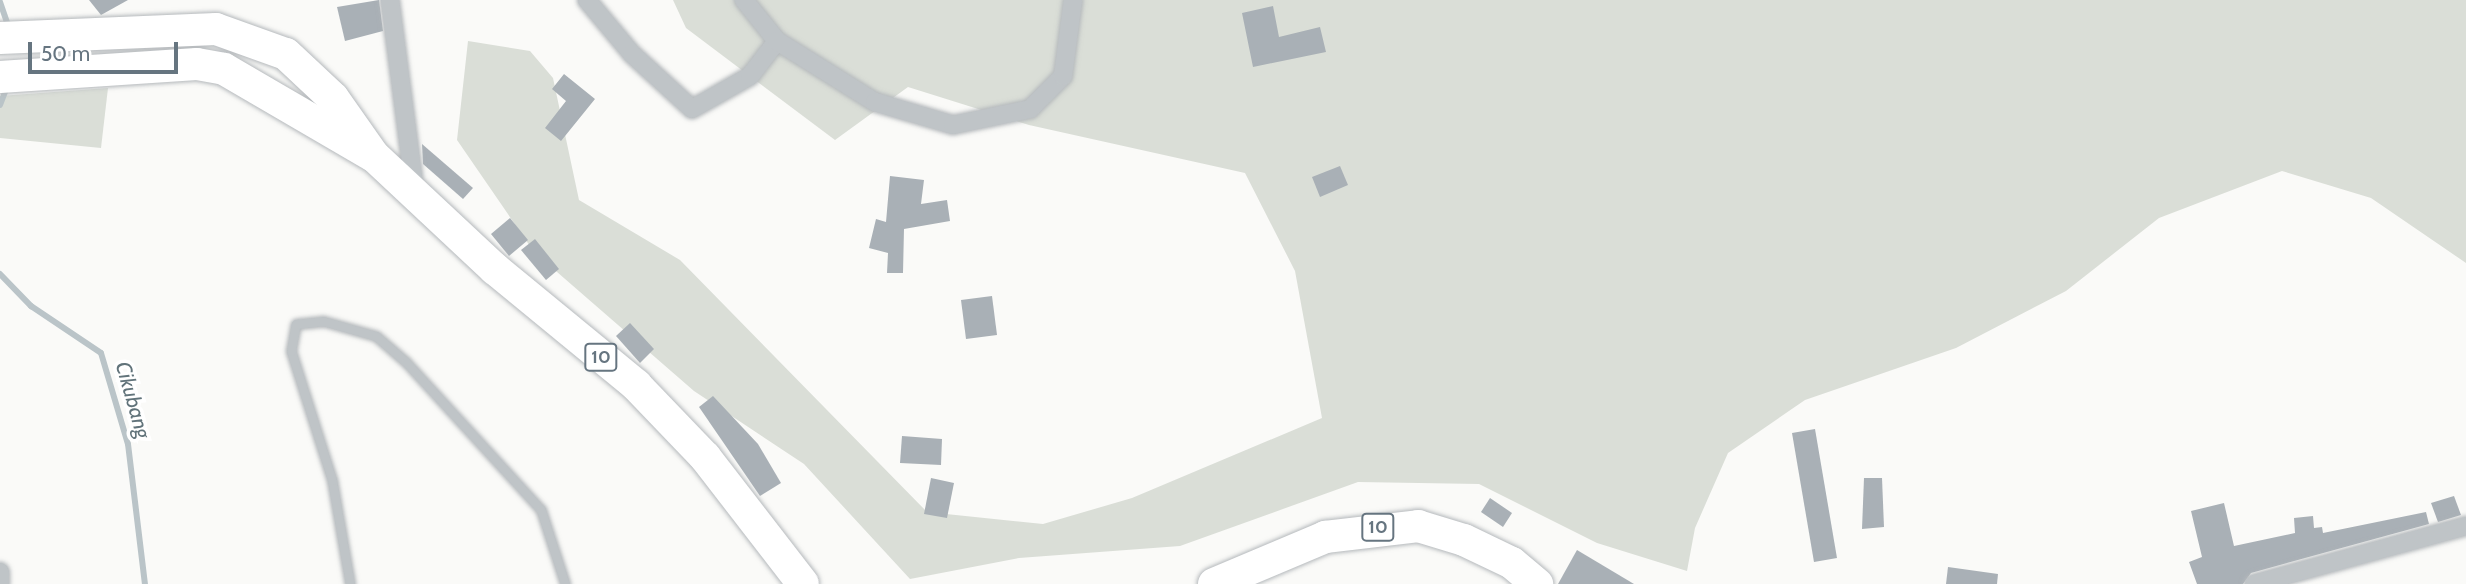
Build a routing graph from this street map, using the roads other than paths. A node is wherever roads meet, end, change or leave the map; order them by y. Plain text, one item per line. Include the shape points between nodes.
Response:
1 (390, 0) edge
2 (587, 0) edge
3 (744, 0) edge
4 (1073, 0) edge
5 (0, 38) edge
6 (777, 41) junction
7 (0, 77) edge
8 (373, 155) junction
9 (415, 195) junction
10 (2466, 526) edge
11 (0, 572) edge
12 (0, 584) edge
13 (349, 584) edge
14 (565, 584) edge
15 (803, 584) edge
16 (1214, 584) edge
17 (1538, 584) edge
18 (2254, 584) edge

1 - 9 street
2 - 6 street via 632,54 692,109 750,76
3 - 6 street
4 - 6 street via 1063,76 1030,108 953,125 875,102
5 - 8 highway, 10 via 216,29 252,37 286,54 333,98
7 - 8 highway, 10 via 197,64 224,69 313,127
8 - 9 highway, 10
9 - 15 highway, 10 via 636,385 705,457
10 - 18 street
11 - 12 street
13 - 14 lane via 332,480 291,351 296,324 323,321 376,336 405,362 541,510
16 - 17 highway, 10 via 1325,537 1407,526 1464,540 1512,563

